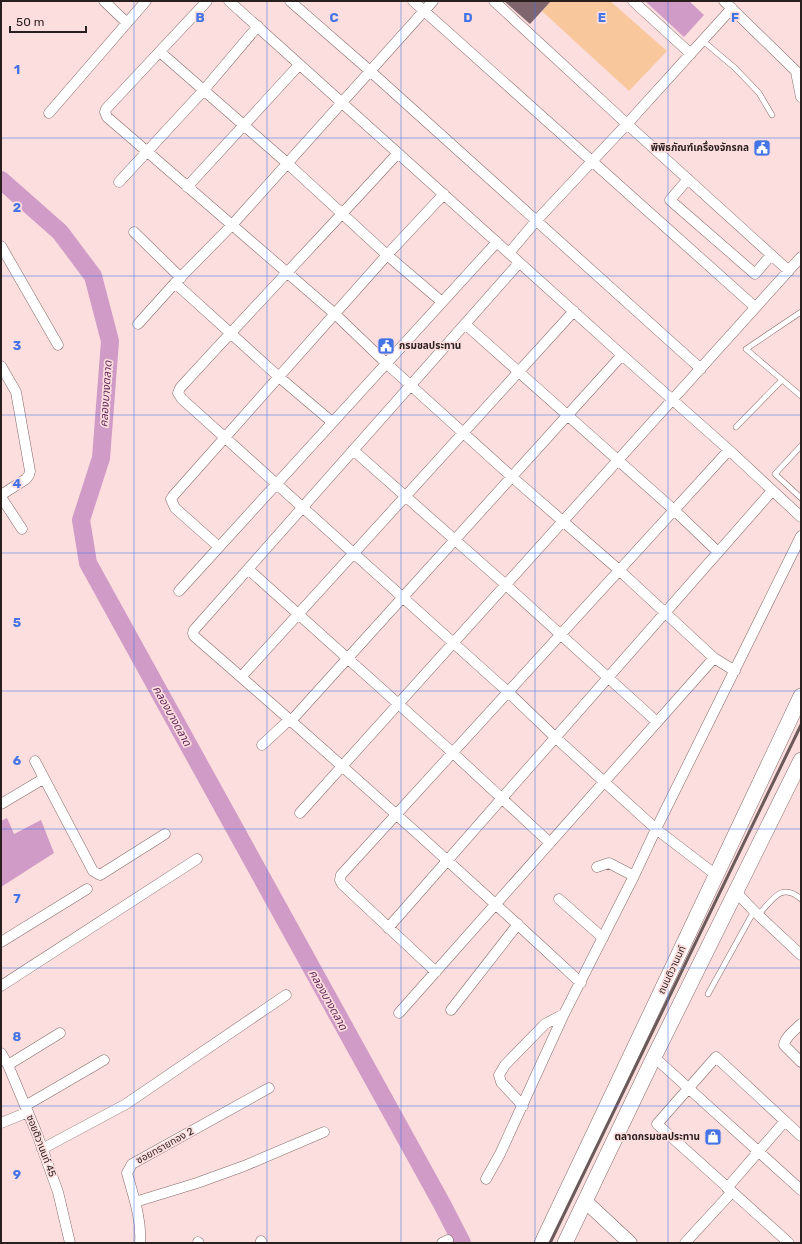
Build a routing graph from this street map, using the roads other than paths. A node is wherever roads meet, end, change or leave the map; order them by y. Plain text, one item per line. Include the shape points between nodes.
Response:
1 (104, 1) edge
2 (146, 1) edge
3 (207, 1) edge
4 (229, 1) edge
5 (290, 1) edge
6 (413, 1) edge
7 (433, 1) edge
8 (494, 1) edge
9 (633, 1) edge
10 (724, 1) edge
11 (732, 8) junction
12 (424, 11) junction
13 (127, 23) junction
14 (258, 26) junction
15 (703, 41) junction
16 (160, 52) junction
17 (691, 54) junction
18 (299, 65) junction
19 (369, 70) junction
20 (798, 74) edge
21 (203, 91) junction
22 (801, 97) edge
23 (342, 102) junction
24 (49, 113) dead end
25 (772, 115) dead end
26 (627, 124) junction
27 (244, 126) junction
28 (147, 151) junction
29 (398, 153) junction
30 (592, 162) junction
31 (287, 163) junction
32 (688, 179) junction
33 (119, 182) dead end
34 (187, 187) junction
35 (444, 194) junction
36 (342, 214) junction
37 (536, 221) junction
38 (232, 225) junction
39 (134, 232) dead end
40 (497, 242) junction
41 (1, 246) edge
42 (509, 254) junction
43 (387, 255) junction
44 (771, 255) junction
45 (801, 257) edge
46 (519, 263) junction
47 (789, 271) junction
48 (287, 273) junction
49 (178, 280) junction
50 (442, 302) junction
51 (755, 308) junction
52 (574, 311) junction
53 (801, 312) edge
54 (334, 314) junction
55 (138, 324) dead end
56 (465, 324) junction
57 (230, 333) junction
58 (58, 345) dead end
59 (622, 356) junction
60 (386, 364) junction
61 (1, 366) edge
62 (701, 369) junction
63 (518, 371) junction
64 (279, 377) junction
65 (782, 380) junction
66 (410, 386) junction
67 (801, 396) edge
68 (672, 400) junction
69 (567, 416) junction
70 (332, 422) junction
71 (736, 427) dead end
72 (463, 432) junction
73 (225, 436) junction
74 (801, 446) edge
75 (354, 450) junction
76 (728, 450) junction
77 (618, 460) junction
78 (512, 477) junction
79 (277, 484) junction
80 (772, 491) junction
81 (406, 495) junction
82 (1, 496) edge
83 (801, 498) edge
84 (303, 508) junction
85 (674, 510) junction
86 (801, 518) edge
87 (563, 521) junction
88 (22, 529) dead end
89 (801, 536) edge
90 (455, 540) junction
91 (219, 547) junction
92 (718, 552) junction
93 (354, 553) junction
94 (248, 569) junction
95 (618, 570) junction
96 (506, 584) junction
97 (179, 590) dead end
98 (402, 598) junction
99 (298, 614) junction
100 (664, 614) junction
101 (561, 634) junction
102 (453, 644) junction
103 (714, 658) junction
104 (347, 659) junction
105 (735, 671) junction
106 (241, 677) junction
107 (608, 678) junction
108 (508, 692) junction
109 (801, 696) edge
110 (398, 704) junction
111 (290, 721) junction
112 (658, 722) junction
113 (556, 738) junction
114 (262, 745) dead end
115 (453, 753) junction
116 (801, 760) edge
117 (35, 761) dead end
118 (342, 767) junction
119 (43, 779) junction
120 (604, 782) junction
121 (502, 799) junction
122 (1, 804) edge
123 (300, 813) dead end
124 (397, 814) junction
125 (656, 829) junction
126 (164, 834) dead end
127 (550, 843) junction
128 (197, 859) dead end
129 (447, 861) junction
130 (597, 867) dead end
131 (716, 875) junction
132 (634, 876) junction
133 (87, 889) dead end
134 (736, 892) junction
135 (559, 899) dead end
136 (801, 899) edge
137 (496, 904) junction
138 (756, 913) junction
139 (518, 924) junction
140 (388, 928) junction
141 (603, 938) junction
142 (1, 942) edge
143 (801, 955) edge
144 (436, 972) junction
145 (581, 983) junction
146 (1, 986) edge
147 (708, 994) dead end
148 (286, 995) dead end
149 (451, 1010) dead end
150 (399, 1014) dead end
151 (564, 1014) junction
152 (801, 1024) edge
153 (60, 1033) dead end
154 (1, 1053) edge
155 (654, 1057) junction
156 (104, 1060) dead end
157 (801, 1062) edge
158 (8, 1065) junction
159 (269, 1088) dead end
160 (689, 1089) junction
161 (523, 1106) junction
162 (26, 1109) junction
163 (785, 1121) junction
164 (1, 1123) edge
165 (324, 1132) dead end
166 (801, 1136) edge
167 (42, 1149) junction
168 (758, 1152) junction
169 (486, 1179) dead end
170 (730, 1190) junction
171 (801, 1190) edge
172 (585, 1201) junction
173 (135, 1202) junction
174 (623, 1241) edge
175 (70, 1243) edge
176 (140, 1243) edge
177 (542, 1243) edge
178 (565, 1243) edge
179 (685, 1243) edge
180 (788, 1243) edge

1 - 13 street
2 - 13 street
3 - 16 street
4 - 14 street
5 - 19 street
6 - 12 street
7 - 12 street
8 - 26 street
9 - 17 street
10 - 11 street
11 - 15 street
11 - 20 street
12 - 19 street
12 - 30 street
13 - 24 street
14 - 18 street
14 - 21 street
15 - 17 street
15 - 25 lane via 735,68 758,93
16 - 21 street
16 - 28 street via 105,112 107,117
17 - 26 street
18 - 23 street
18 - 27 street
19 - 23 street
19 - 37 street
20 - 22 street
21 - 27 street
21 - 28 street
23 - 29 street
23 - 31 street
26 - 30 street
26 - 32 street
27 - 31 street
27 - 34 street
28 - 33 street
28 - 34 street
29 - 35 street
29 - 36 street
30 - 37 street
30 - 51 street
31 - 36 street
31 - 38 street
32 - 44 street
32 - 44 street via 670,200 755,274
34 - 38 street
35 - 40 street
35 - 43 street
36 - 43 street
36 - 48 street
37 - 42 street
37 - 62 street
38 - 48 street
38 - 49 street
39 - 49 street
40 - 42 street
40 - 50 street
41 - 58 street
42 - 46 street
43 - 50 street
43 - 54 street
44 - 47 street
45 - 47 street
46 - 52 street
46 - 56 street
47 - 51 street
48 - 54 street
48 - 57 street
49 - 55 street
49 - 57 street
50 - 60 street
51 - 62 street
52 - 59 street
52 - 63 street
53 - 65 lane via 746,350
54 - 60 street
54 - 64 street
56 - 63 street
56 - 66 street
57 - 64 street
57 - 73 street via 178,393
59 - 68 street
59 - 69 street
60 - 66 street
60 - 70 street
61 - 82 street via 16,392 30,471 26,479
62 - 68 street
63 - 69 street
63 - 72 street
64 - 70 street
64 - 73 street
65 - 67 lane
65 - 71 lane
66 - 72 street
66 - 75 street
68 - 76 street
68 - 77 street
69 - 77 street
69 - 78 street
70 - 79 street
72 - 78 street
72 - 81 street
73 - 79 street
73 - 91 street via 171,499 175,508
74 - 83 lane via 775,474
75 - 81 street
75 - 84 street
76 - 80 street
76 - 85 street
77 - 85 street
77 - 87 street
78 - 87 street
78 - 90 street
79 - 84 street
79 - 91 street
80 - 86 street
80 - 92 street
81 - 90 street
81 - 93 street
82 - 88 street
84 - 93 street
84 - 94 street
85 - 92 street
85 - 95 street
87 - 95 street
87 - 96 street
89 - 105 street
90 - 96 street
90 - 98 street
91 - 97 street
92 - 100 street
93 - 98 street
93 - 99 street
94 - 99 street
94 - 106 street via 193,633
95 - 100 street
95 - 101 street
96 - 101 street
96 - 102 street
98 - 102 street
98 - 104 street
99 - 104 street
99 - 106 street
100 - 103 street
100 - 107 street
101 - 107 street
101 - 108 street
102 - 108 street
102 - 110 street
103 - 105 street
103 - 112 street
104 - 110 street
104 - 111 street
105 - 125 street
106 - 111 street
107 - 112 street
107 - 113 street
108 - 113 street
108 - 115 street
109 - 131 main road, ถนนติวานนท์
110 - 115 street
110 - 118 street
111 - 114 street
111 - 118 street
112 - 120 street
113 - 120 street
113 - 121 street
115 - 121 street
115 - 124 street
116 - 134 main road
117 - 119 street
118 - 123 street
118 - 124 street
119 - 122 street
119 - 126 street via 97,874 100,875
120 - 125 street
120 - 127 street
121 - 127 street
121 - 129 street
124 - 129 street
124 - 140 street via 341,875 340,880
125 - 131 street
125 - 132 street
127 - 137 street
128 - 146 street
129 - 137 street
129 - 140 street
130 - 132 street via 609,863
131 - 134 main road
131 - 177 main road, ถนนติวานนท์
132 - 141 street
133 - 142 street
134 - 138 street
134 - 155 main road
135 - 141 street
136 - 138 lane via 789,891 784,891
137 - 139 street
137 - 144 street
138 - 143 street
138 - 147 lane
139 - 145 street
139 - 149 street
140 - 144 street
141 - 145 street
144 - 150 street
145 - 151 street
148 - 167 street via 126,1104
151 - 161 street
151 - 161 street via 545,1024 505,1065 499,1075 501,1082
152 - 157 street via 784,1042 784,1046
153 - 158 street
154 - 158 street, ซอยติวานนท์ 45
155 - 160 street
155 - 172 main road
156 - 162 street
158 - 162 street, ซอยติวานนท์ 45
159 - 173 street, ซอยทรายทอง 2 via 132,1164 127,1173
160 - 163 street via 716,1057
160 - 168 street
160 - 170 street via 658,1124
161 - 169 street
162 - 164 street
162 - 167 street, ซอยติวานนท์ 45
163 - 166 street
163 - 168 street
165 - 173 street via 244,1166
167 - 175 street, ซอยติวานนท์ 45 via 58,1192
168 - 170 street
168 - 171 street
170 - 179 street
170 - 180 street
172 - 174 street
172 - 178 main road
173 - 176 street, ซอยทรายทอง 2

